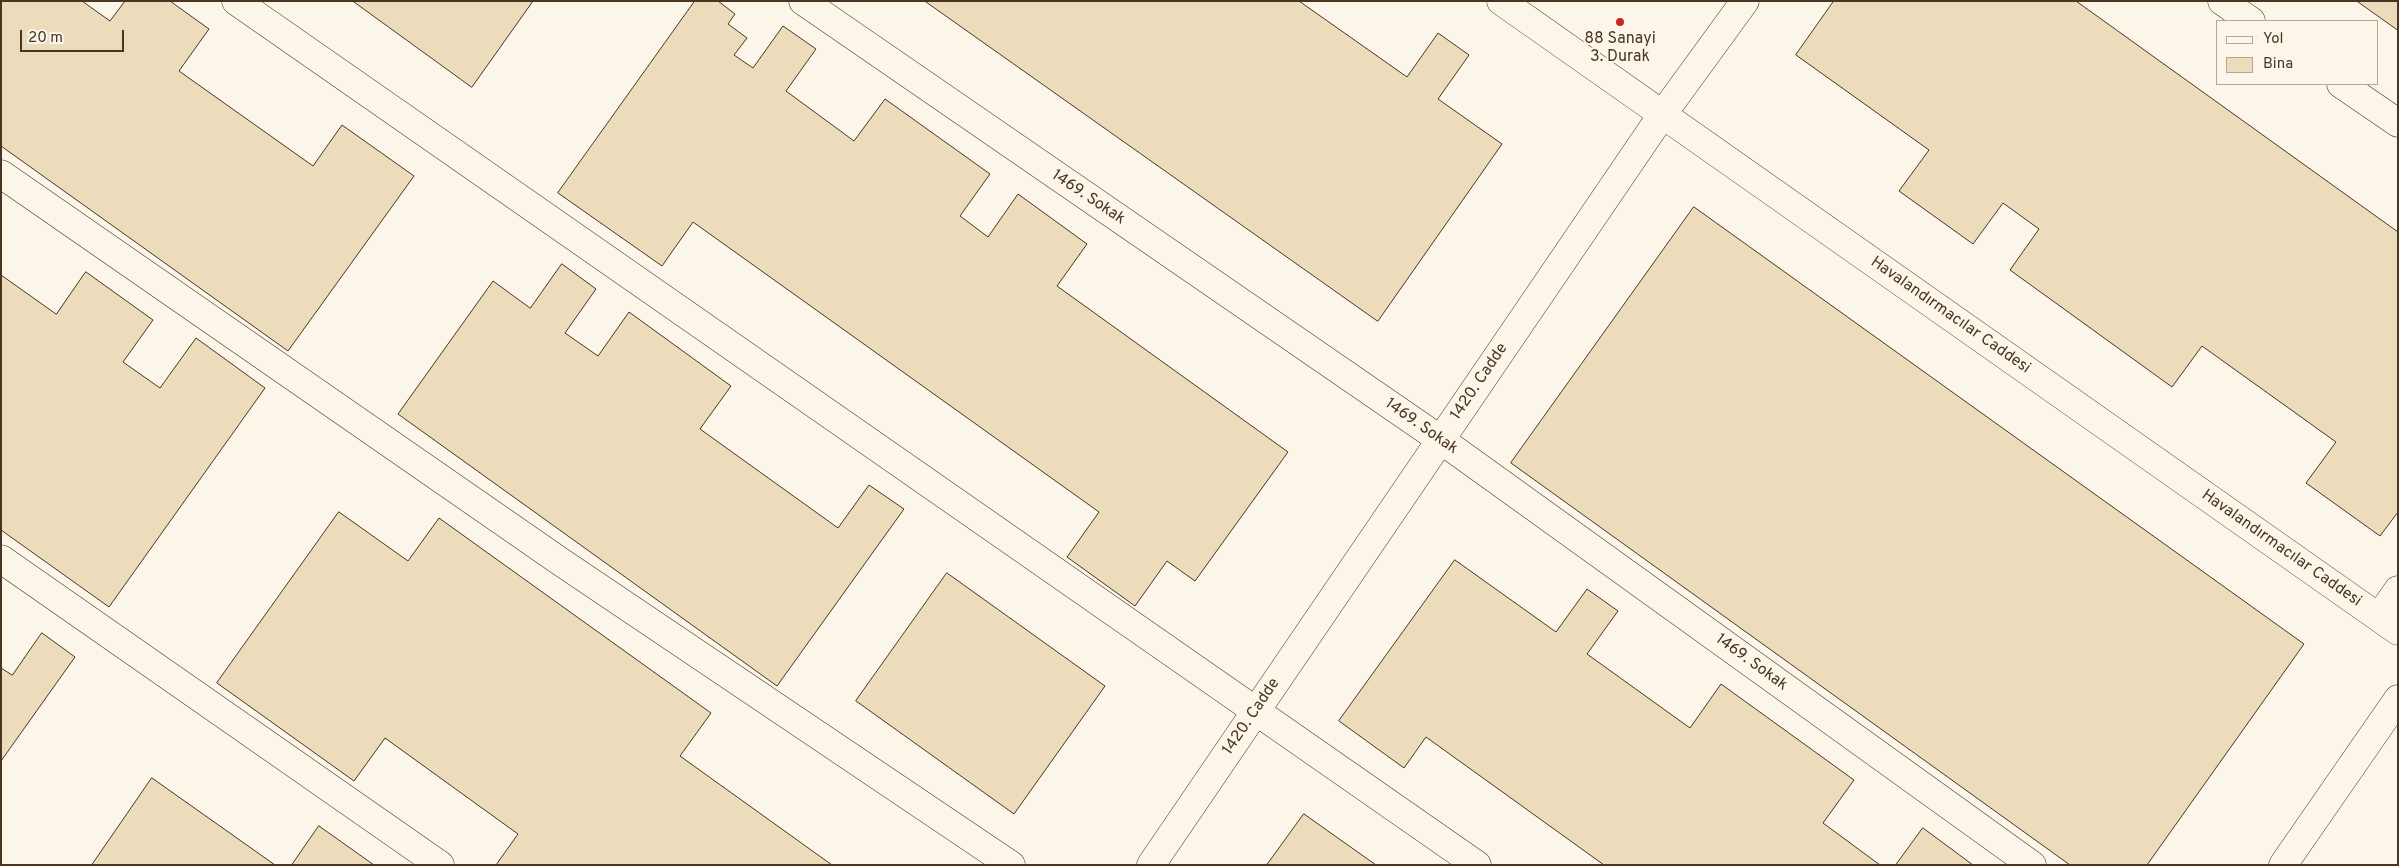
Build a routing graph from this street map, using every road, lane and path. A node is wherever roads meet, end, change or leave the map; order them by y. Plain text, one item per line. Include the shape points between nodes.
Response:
1 (236, 1) edge
2 (803, 1) edge
3 (1501, 1) edge
4 (1745, 1) edge
5 (2222, 1) edge
6 (2250, 20) edge
7 (2342, 85) edge
8 (1662, 115) junction
9 (2398, 123) edge
10 (1, 174) edge
11 (1441, 440) junction
12 (1, 559) edge
13 (2398, 590) edge
14 (2388, 624) edge
15 (2398, 699) edge
16 (1256, 711) junction
17 (440, 865) edge
18 (1012, 865) edge
19 (1151, 865) edge
20 (1477, 865) edge
21 (2032, 865) edge
22 (2283, 865) edge

1 - 16 street
2 - 11 street, 1469. Sokak
3 - 8 street, Havalandırmacılar Caddesi
4 - 8 street, 1420. Cadde
5 - 6 street
7 - 9 street
8 - 11 street, 1420. Cadde
8 - 14 street, Havalandırmacılar Caddesi
10 - 18 street via 561,562
11 - 16 street, 1420. Cadde
11 - 21 street, 1469. Sokak
12 - 17 street
13 - 14 street
15 - 22 street
16 - 19 street, 1420. Cadde
16 - 20 street

